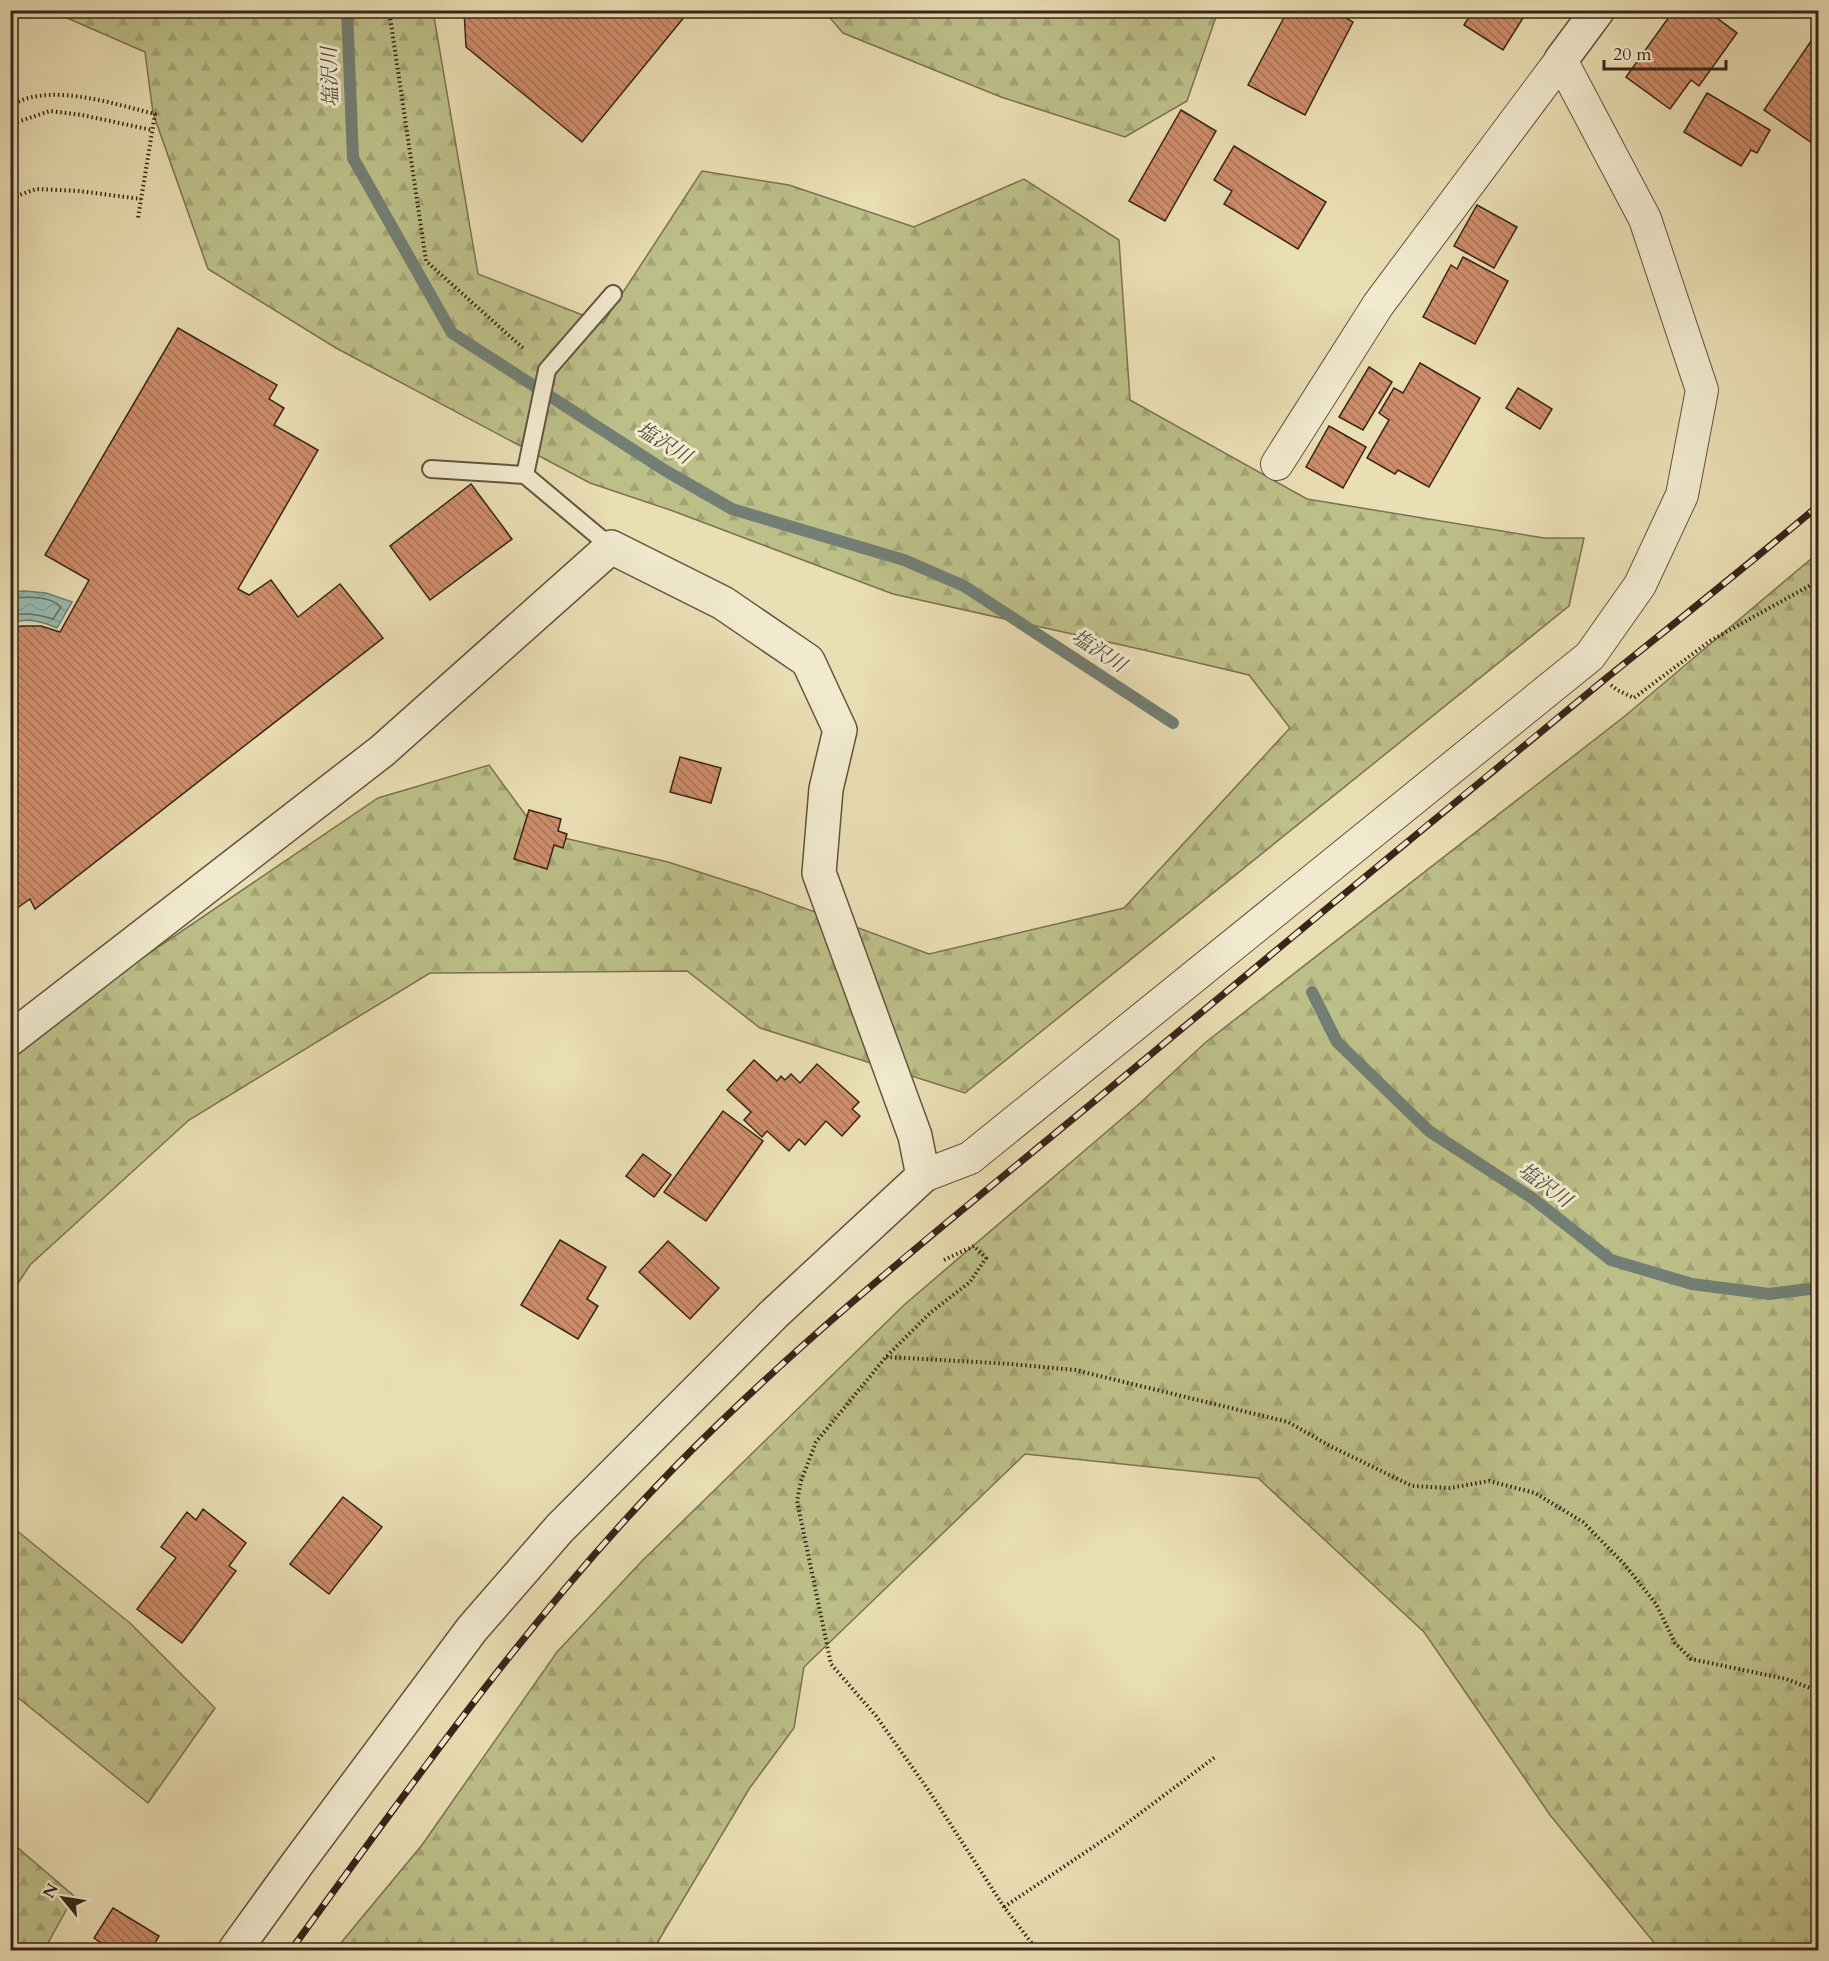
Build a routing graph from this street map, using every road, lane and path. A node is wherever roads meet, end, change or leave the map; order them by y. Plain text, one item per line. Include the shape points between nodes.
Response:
1 (389, 10) edge
2 (1598, 10) edge
3 (1561, 60) junction
4 (10, 105) edge
5 (10, 127) edge
6 (152, 130) junction
7 (141, 199) junction
8 (10, 203) edge
9 (138, 218) dead end
10 (613, 294) dead end
11 (547, 370) junction
12 (1277, 464) dead end
13 (431, 469) dead end
14 (525, 475) junction
15 (611, 547) junction
16 (1818, 581) edge
17 (1590, 656) junction
18 (10, 1039) edge
19 (923, 1176) junction
20 (944, 1260) dead end
21 (886, 1357) junction
22 (1818, 1691) edge
23 (1215, 1757) dead end
24 (1004, 1907) junction
25 (235, 1950) edge
26 (1037, 1950) edge

1 - 11 path via 426,261
2 - 3 street
3 - 12 street via 1378,305
3 - 17 street via 1646,219 1702,390 1682,495 1640,585
4 - 6 path via 33,96 96,99 155,114
5 - 6 path via 50,111
6 - 7 path
7 - 8 path via 36,189
7 - 9 path
10 - 11 lane
11 - 14 lane
13 - 14 lane
14 - 15 lane
15 - 18 street via 382,751
15 - 19 street via 723,603 808,661 840,730 826,789 819,873 915,1136
16 - 17 path via 1710,641 1634,699 1605,679
17 - 19 street via 970,1158
19 - 25 street via 774,1314 560,1528 472,1629
20 - 21 path via 974,1246 986,1258 970,1282 930,1313
21 - 22 path via 1075,1370 1288,1422 1412,1486 1450,1488 1489,1481 1535,1493 1583,1522 1625,1565 1656,1604 1675,1643 1691,1659 1786,1679
21 - 24 path via 816,1442 801,1481 797,1501 816,1597 831,1664 876,1716
23 - 24 path via 1114,1833
24 - 26 path

